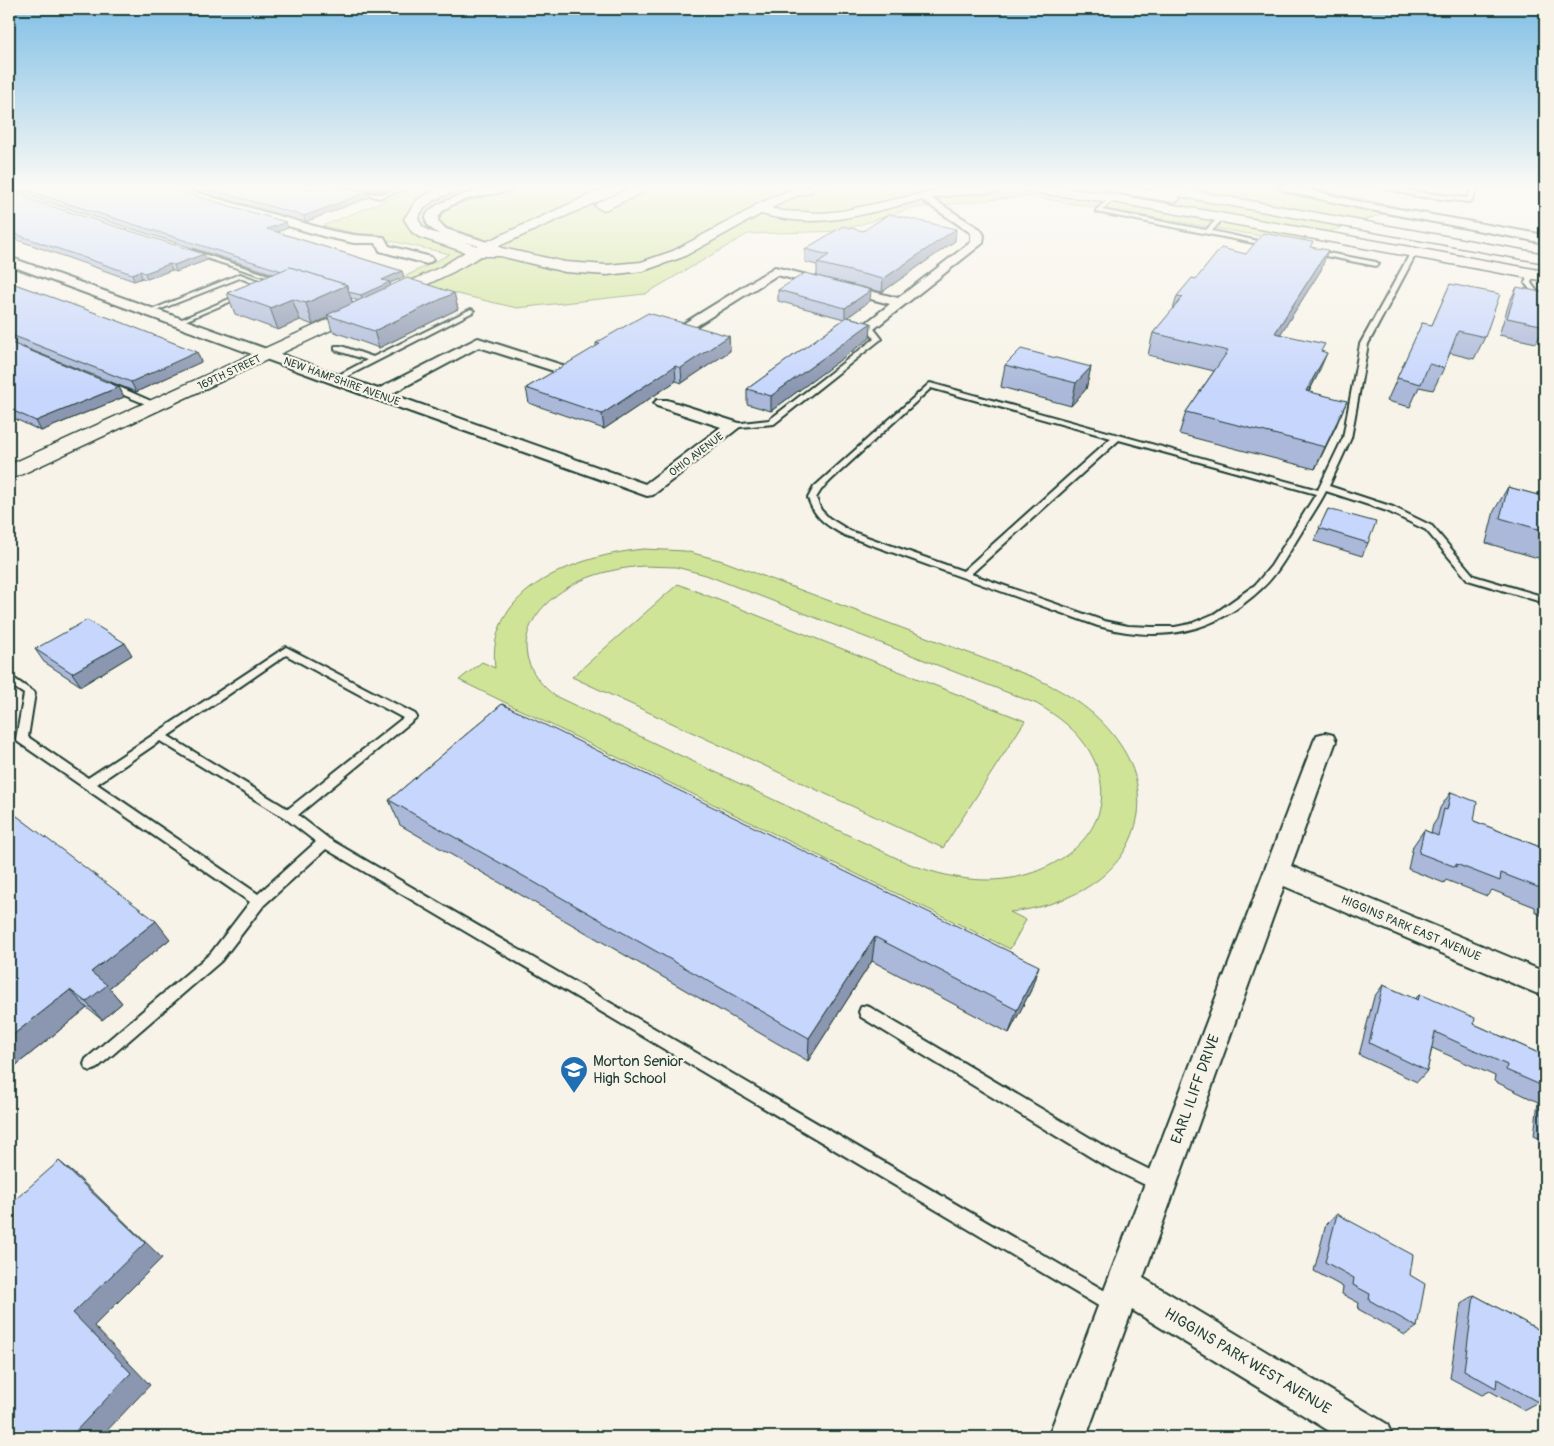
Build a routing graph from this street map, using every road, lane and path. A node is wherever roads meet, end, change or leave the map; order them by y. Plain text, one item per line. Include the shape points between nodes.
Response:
1 (204, 255) edge
2 (411, 255) edge
3 (476, 255) edge
4 (485, 255) edge
5 (514, 255) edge
6 (673, 255) edge
7 (962, 255) edge
8 (1330, 255) edge
9 (1412, 255) edge
10 (1433, 255) edge
11 (1526, 255) edge
12 (1545, 259) edge
13 (427, 260) dead end
14 (9, 261) edge
15 (539, 262) junction
16 (1376, 264) dead end
17 (444, 272) junction
18 (1538, 275) edge
19 (292, 283) edge
20 (258, 289) edge
21 (250, 292) edge
22 (1545, 300) edge
23 (899, 302) junction
24 (471, 311) dead end
25 (149, 312) junction
26 (178, 322) junction
27 (869, 326) joint
28 (680, 330) edge
29 (338, 348) dead end
30 (268, 354) junction
31 (372, 360) junction
32 (557, 368) edge
33 (335, 379) junction
34 (101, 383) edge
35 (377, 394) junction
36 (662, 403) dead end
37 (156, 405) junction
38 (733, 426) junction
39 (1118, 437) junction
40 (12, 468) edge
41 (1322, 490) junction
42 (647, 491) joint
43 (964, 575) junction
44 (1545, 600) edge
45 (9, 679) edge
46 (160, 736) junction
47 (1325, 741) dead end
48 (88, 784) junction
49 (289, 815) junction
50 (326, 842) junction
51 (1276, 871) junction
52 (259, 901) junction
53 (1545, 985) edge
54 (866, 1012) dead end
55 (91, 1064) dead end
56 (1160, 1184) junction
57 (1119, 1295) junction
58 (1067, 1437) edge
59 (1374, 1437) edge

1 - 19 lane
2 - 13 street
3 - 17 main road, 169TH STREET
4 - 17 main road, 169TH STREET
5 - 15 main road
6 - 15 main road via 628,269 588,270
7 - 23 street
8 - 16 lane
9 - 41 lane via 1364,344 1347,438
10 - 18 main road
11 - 12 main road
14 - 25 street, NEW HAMPSHIRE AVENUE
15 - 17 main road via 490,264
17 - 30 main road, 169TH STREET via 364,306
18 - 22 lane via 1528,283 1539,298
20 - 25 lane via 267,285 240,276
21 - 26 lane
23 - 27 street
23 - 28 street via 775,271
24 - 31 lane
25 - 26 street, NEW HAMPSHIRE AVENUE
26 - 30 street, NEW HAMPSHIRE AVENUE
27 - 38 lane via 878,339 771,422
29 - 31 lane
30 - 33 street, NEW HAMPSHIRE AVENUE
30 - 37 main road, 169TH STREET
31 - 33 lane
32 - 35 street via 478,342
33 - 35 street, NEW HAMPSHIRE AVENUE
34 - 37 lane
35 - 42 street, NEW HAMPSHIRE AVENUE
36 - 38 street, OHIO AVENUE
37 - 40 main road, 169TH STREET
38 - 42 street, OHIO AVENUE
39 - 41 lane
39 - 43 lane
39 - 43 lane via 930,385 817,489 812,498 815,509 832,526
41 - 43 lane via 1275,567 1258,587 1218,616 1192,627 1152,630 1102,624
41 - 44 lane via 1390,509 1429,528 1472,578
45 - 48 lane via 30,693 22,739
46 - 48 lane
46 - 49 lane
46 - 49 lane via 286,650 410,717
47 - 51 street, EARL ILIFF DRIVE
48 - 52 lane
49 - 50 lane
50 - 52 lane
50 - 57 lane
51 - 53 street, HIGGINS PARK EAST AVENUE
51 - 56 street, EARL ILIFF DRIVE
52 - 55 lane via 216,957
54 - 56 lane via 1108,1158
56 - 57 street, EARL ILIFF DRIVE
57 - 58 street, EARL ILIFF DRIVE
57 - 59 street, HIGGINS PARK WEST AVENUE

